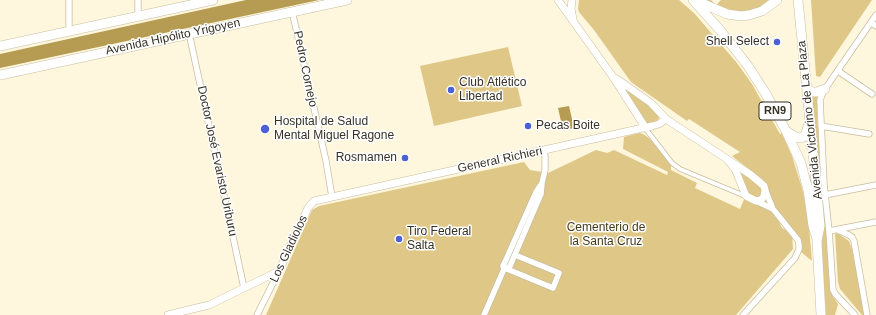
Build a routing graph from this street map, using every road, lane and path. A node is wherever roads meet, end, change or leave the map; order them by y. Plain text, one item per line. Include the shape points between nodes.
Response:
1 (69, 0) edge
2 (138, 0) edge
3 (347, 0) edge
4 (558, 0) edge
5 (572, 0) edge
6 (694, 0) edge
7 (777, 0) edge
8 (798, 0) edge
9 (207, 1) edge
10 (292, 11) junction
11 (876, 15) edge
12 (138, 17) junction
13 (574, 22) junction
14 (873, 25) edge
15 (69, 31) junction
16 (189, 34) junction
17 (0, 46) edge
18 (838, 71) junction
19 (0, 75) edge
20 (613, 77) junction
21 (806, 86) junction
22 (825, 89) junction
23 (872, 94) dead end
24 (666, 119) junction
25 (810, 120) junction
26 (821, 126) junction
27 (645, 128) junction
28 (786, 130) junction
29 (869, 134) dead end
30 (544, 151) junction
31 (727, 160) junction
32 (542, 183) junction
33 (876, 185) edge
34 (764, 186) junction
35 (825, 195) junction
36 (746, 196) junction
37 (332, 197) junction
38 (756, 201) junction
39 (773, 209) junction
40 (876, 222) edge
41 (838, 230) junction
42 (829, 231) junction
43 (817, 241) junction
44 (515, 255) junction
45 (506, 269) junction
46 (279, 271) junction
47 (244, 288) junction
48 (168, 315) edge
49 (257, 315) edge
50 (484, 315) edge
51 (743, 315) edge
52 (821, 315) edge
53 (854, 315) edge
54 (867, 315) edge

1 - 15 street
2 - 12 street
3 - 10 highway, Avenida Hipólito Yrigoyen
4 - 13 street
5 - 13 street
6 - 7 highway via 728,14 741,16 762,11
6 - 28 highway, Avenida Victorino de La Plaza / RN9 via 748,66
8 - 21 highway, Avenida Victorino de La Plaza / RN9
9 - 12 highway
10 - 16 highway, Avenida Hipólito Yrigoyen
10 - 37 street, Pedro Cornejo
11 - 14 street
12 - 15 highway
13 - 20 street
14 - 18 street
15 - 17 highway
16 - 19 highway, Avenida Hipólito Yrigoyen
16 - 47 street, Doctor José Evaristo Uriburu
18 - 22 street
18 - 23 street
20 - 24 street via 651,104
20 - 27 street
21 - 22 highway via 814,92
21 - 25 highway, Avenida Victorino de La Plaza / RN9
22 - 26 street via 820,100
24 - 27 street, General Richieri
24 - 31 street
25 - 28 highway via 804,137 799,138
25 - 43 highway, Avenida Victorino de La Plaza / RN9 via 820,226
26 - 29 street
26 - 35 street
27 - 30 street, General Richieri
27 - 36 street via 672,163 680,169
28 - 43 highway, Avenida Victorino de La Plaza / RN9 via 801,163
30 - 32 street via 545,170
30 - 37 street, General Richieri
31 - 34 street
31 - 36 street via 735,170
32 - 44 street via 542,194
32 - 45 street via 504,262 503,266
33 - 35 street
34 - 38 street via 764,196
34 - 39 street
35 - 42 street
36 - 38 street
37 - 46 street, Los Gladiolos via 314,202 308,208
38 - 39 street
39 - 51 street via 798,240 799,249 795,258
40 - 41 street
41 - 42 street
41 - 54 street via 852,237 854,241
42 - 53 street via 833,290
43 - 52 highway, Avenida Victorino de La Plaza / RN9
44 - 45 street
44 - 45 street via 559,274 553,288
45 - 50 street
46 - 47 street
46 - 49 street, Los Gladiolos
47 - 48 street via 209,305

